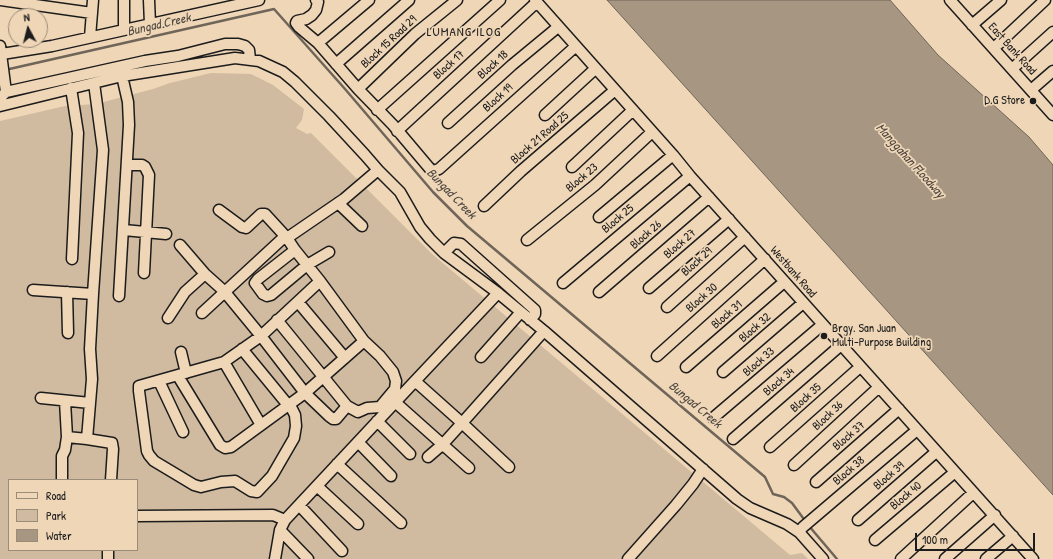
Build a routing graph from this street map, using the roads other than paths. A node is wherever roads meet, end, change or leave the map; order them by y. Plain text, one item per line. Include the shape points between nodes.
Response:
1 (0, 0) edge
2 (93, 0) edge
3 (124, 0) edge
4 (149, 0) edge
5 (259, 0) edge
6 (316, 0) edge
7 (368, 0) edge
8 (409, 0) edge
9 (457, 0) edge
10 (500, 0) edge
11 (1001, 0) edge
12 (1045, 0) edge
13 (536, 1) edge
14 (955, 1) edge
15 (92, 13) junction
16 (150, 24) junction
17 (972, 24) junction
18 (558, 26) junction
19 (124, 30) junction
20 (1053, 32) edge
21 (90, 37) junction
22 (318, 43) junction
23 (576, 46) junction
24 (994, 48) junction
25 (1, 54) edge
26 (250, 59) junction
27 (336, 64) junction
28 (595, 69) junction
29 (1012, 69) junction
30 (1053, 72) edge
31 (122, 76) junction
32 (94, 83) junction
33 (71, 88) junction
34 (358, 89) junction
35 (615, 90) junction
36 (1031, 90) junction
37 (4, 92) edge
38 (0, 106) edge
39 (377, 110) junction
40 (633, 110) junction
41 (1052, 112) edge
42 (544, 115) dead end
43 (448, 123) dead end
44 (398, 131) junction
45 (652, 132) junction
46 (673, 155) junction
47 (127, 165) junction
48 (572, 168) dead end
49 (378, 170) junction
50 (690, 176) junction
51 (709, 197) junction
52 (338, 203) junction
53 (484, 206) dead end
54 (219, 210) dead end
55 (599, 218) dead end
56 (729, 219) junction
57 (362, 226) dead end
58 (124, 230) junction
59 (146, 232) junction
60 (166, 234) dead end
61 (745, 237) junction
62 (287, 238) junction
63 (527, 240) dead end
64 (180, 245) dead end
65 (295, 250) junction
66 (329, 252) dead end
67 (444, 253) junction
68 (72, 259) dead end
69 (765, 259) junction
70 (307, 265) junction
71 (144, 273) dead end
72 (205, 274) junction
73 (320, 281) junction
74 (784, 282) junction
75 (563, 283) dead end
76 (649, 288) dead end
77 (33, 290) dead end
78 (224, 291) junction
79 (67, 292) junction
80 (599, 292) dead end
81 (498, 293) junction
82 (93, 294) junction
83 (119, 296) dead end
84 (298, 302) junction
85 (803, 303) junction
86 (667, 307) dead end
87 (521, 312) junction
88 (202, 313) dead end
89 (168, 318) dead end
90 (277, 320) junction
91 (530, 320) junction
92 (822, 325) junction
93 (544, 331) junction
94 (68, 333) dead end
95 (261, 336) junction
96 (364, 341) junction
97 (841, 345) junction
98 (242, 349) junction
99 (181, 352) dead end
100 (657, 356) dead end
101 (482, 357) dead end
102 (346, 358) junction
103 (224, 362) junction
104 (860, 367) junction
105 (686, 368) dead end
106 (723, 372) dead end
107 (182, 375) junction
108 (323, 378) junction
109 (159, 381) junction
110 (415, 381) junction
111 (878, 387) junction
112 (305, 393) junction
113 (41, 398) dead end
114 (65, 402) junction
115 (395, 402) junction
116 (90, 403) junction
117 (288, 405) junction
118 (347, 406) junction
119 (899, 409) junction
120 (713, 418) dead end
121 (377, 421) junction
122 (462, 423) junction
123 (261, 425) junction
124 (917, 430) junction
125 (183, 432) dead end
126 (67, 437) junction
127 (87, 439) junction
128 (733, 439) dead end
129 (358, 442) junction
130 (442, 444) junction
131 (770, 447) dead end
132 (936, 452) junction
133 (410, 454) dead end
134 (428, 457) dead end
135 (338, 464) junction
136 (794, 465) dead end
137 (509, 467) dead end
138 (469, 468) dead end
139 (703, 469) junction
140 (955, 472) junction
141 (391, 476) dead end
142 (62, 479) edge
143 (111, 479) edge
144 (816, 482) dead end
145 (317, 486) junction
146 (973, 493) junction
147 (299, 506) junction
148 (995, 515) junction
149 (138, 516) edge
150 (285, 520) junction
151 (858, 520) dead end
152 (401, 523) dead end
153 (358, 524) dead end
154 (280, 530) junction
155 (801, 530) junction
156 (1013, 536) junction
157 (875, 540) dead end
158 (342, 551) dead end
159 (1031, 558) edge
160 (275, 559) edge
161 (308, 559) edge
162 (628, 559) edge
163 (823, 559) edge
164 (901, 559) edge
165 (944, 559) edge
166 (986, 559) edge

1 - 15 street
2 - 15 street
3 - 19 street
4 - 16 street
5 - 16 street
6 - 22 street via 316,10 306,19 299,19 296,23
7 - 22 street
8 - 27 street
9 - 34 street, Block 15 Road 29 via 411,38
10 - 39 street
11 - 17 street
12 - 24 street
13 - 18 street, Westbank Road
13 - 44 street, Block 17
14 - 17 street, East Bank Road
15 - 21 street
16 - 19 street
17 - 24 street, East Bank Road
18 - 23 street, Westbank Road
18 - 43 street, Block 18
19 - 21 street
20 - 29 street
21 - 25 street
22 - 27 street
23 - 28 street, Westbank Road
23 - 44 street, Block 19 via 439,169 430,170
24 - 29 street, East Bank Road
25 - 37 street
26 - 31 street via 234,58
26 - 37 street via 249,50 245,46 225,44
26 - 49 street via 282,72 295,82
27 - 34 street
28 - 35 street, Westbank Road
28 - 42 street
29 - 36 street, East Bank Road
30 - 36 street
31 - 32 street
31 - 47 street via 128,102
32 - 33 street
32 - 82 street via 103,150
33 - 38 street
33 - 68 street via 78,133
34 - 39 street
35 - 40 street, Westbank Road
35 - 53 street, Block 21 Road 25
36 - 41 street, East Bank Road
39 - 44 street
40 - 45 street, Westbank Road
40 - 48 street
45 - 46 street, Westbank Road
45 - 63 street, Block 23 via 595,185
46 - 50 street, Westbank Road
46 - 55 street
47 - 58 street
47 - 59 street via 142,165 149,175
49 - 52 street
49 - 67 street via 400,192 420,227
50 - 51 street, Westbank Road
50 - 75 street, Block 25
51 - 56 street, Westbank Road
51 - 80 street, Block 26
52 - 57 street
52 - 62 street
54 - 62 street via 246,228 261,214 265,214
56 - 61 street, Westbank Road
56 - 76 street, Block 27
58 - 59 street
58 - 83 street
59 - 60 street
59 - 71 street
61 - 69 street, Westbank Road
61 - 86 street, Block 29
62 - 65 street
62 - 78 street via 281,240
64 - 72 street
65 - 70 street
65 - 70 street via 255,283 263,294 271,295
66 - 70 street
67 - 81 street
67 - 91 street via 454,243 461,244 535,310
69 - 74 street, Westbank Road
69 - 100 street, Block 30
70 - 73 street
72 - 78 street
72 - 89 street via 185,292
73 - 84 street
73 - 96 street
74 - 85 street, Westbank Road
74 - 105 street, Block 31
77 - 79 street
78 - 88 street
78 - 95 street
79 - 82 street
79 - 94 street
81 - 87 street
81 - 110 street
82 - 116 street
84 - 90 street
84 - 102 street
85 - 92 street, Westbank Road
85 - 106 street, Block 32
87 - 91 street
87 - 101 street
90 - 95 street
90 - 108 street
91 - 93 street
92 - 97 street, Westbank Road
92 - 120 street, Block 33
93 - 122 street
93 - 139 street
95 - 98 street
95 - 112 street
96 - 102 street
96 - 118 street via 393,372 395,389 380,407 358,412
97 - 104 street, Westbank Road
97 - 128 street, Block 34
98 - 103 street
98 - 117 street
99 - 107 street
102 - 108 street
103 - 107 street
103 - 123 street
104 - 111 street, Westbank Road
104 - 131 street, Block 35
107 - 109 street
107 - 123 street via 220,446 231,447
108 - 112 street
108 - 118 street
109 - 117 street via 139,386 147,451 154,461 201,487 235,481 251,491 257,492 262,488 294,438 295,415
109 - 125 street
110 - 115 street
110 - 122 street
111 - 119 street, Westbank Road
111 - 136 street, Block 36
112 - 117 street
112 - 118 street via 332,419 336,419
113 - 114 street
114 - 116 street
114 - 126 street
115 - 121 street
115 - 130 street
116 - 127 street
117 - 123 street
119 - 124 street, Westbank Road
119 - 144 street, Block 37
121 - 129 street
121 - 133 street
122 - 130 street
122 - 137 street
124 - 132 street, Westbank Road
124 - 155 street, Block 38
126 - 127 street
126 - 142 street via 62,456
127 - 143 street via 112,443
129 - 135 street
129 - 141 street
130 - 134 street
130 - 138 street
132 - 140 street, Westbank Road
132 - 151 street, Block 39
135 - 145 street
135 - 152 street
139 - 155 street via 750,508
139 - 162 street
140 - 146 street, Westbank Road
140 - 157 street, Block 40
145 - 147 street
145 - 153 street
146 - 148 street, Westbank Road
146 - 164 street
147 - 150 street
147 - 158 street
148 - 156 street, Westbank Road
148 - 165 street
149 - 150 street via 273,515
150 - 154 street
154 - 160 street
154 - 161 street
155 - 163 street
156 - 159 street, Westbank Road
156 - 166 street

